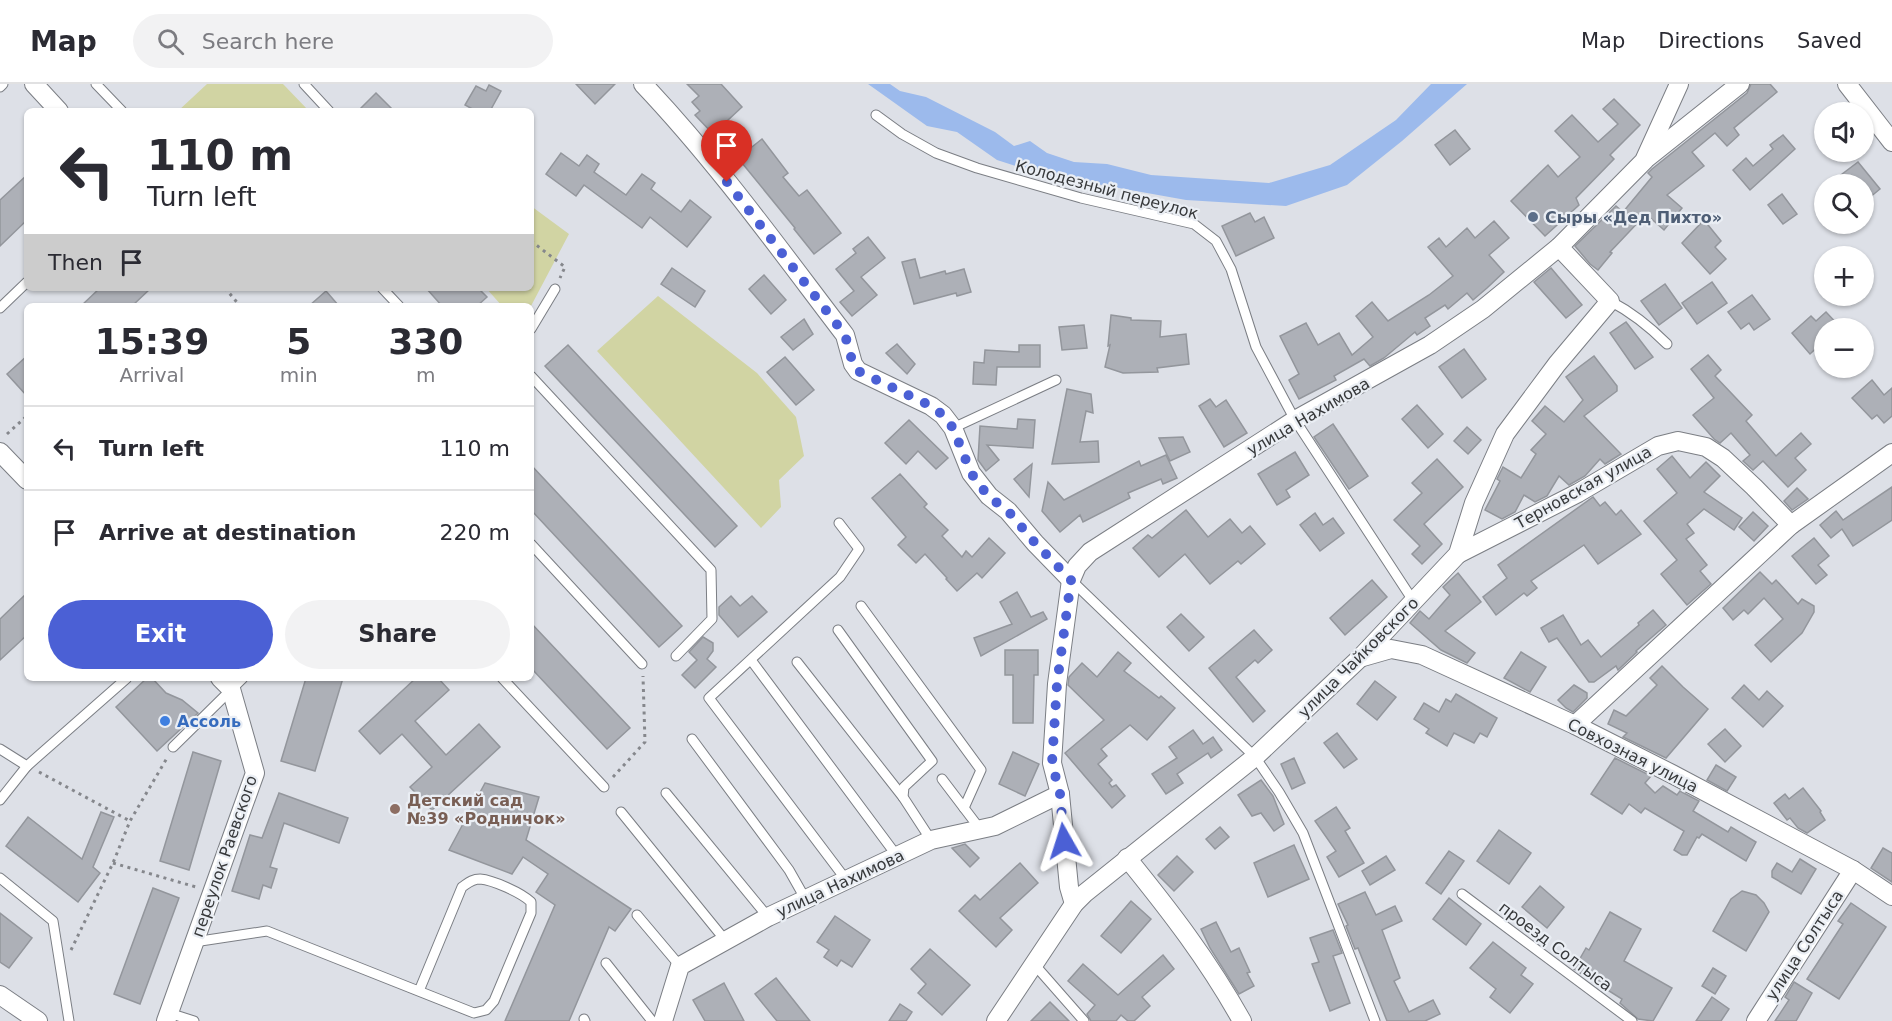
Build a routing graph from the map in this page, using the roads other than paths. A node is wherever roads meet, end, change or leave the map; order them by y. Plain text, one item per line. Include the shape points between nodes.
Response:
1 (34, 84) edge
2 (96, 84) edge
3 (304, 84) edge
4 (643, 84) edge
5 (1679, 84) edge
6 (1740, 84) edge
7 (1847, 84) edge
8 (56, 108) edge
9 (119, 108) edge
10 (326, 108) edge
11 (876, 116) dead end
12 (1892, 142) edge
13 (1644, 161) junction
14 (1559, 247) junction
15 (24, 285) edge
16 (555, 289) road end
17 (385, 291) edge
18 (1610, 301) junction
19 (396, 303) edge
20 (0, 308) edge
21 (534, 324) edge
22 (1667, 344) dead end
23 (534, 379) edge
24 (1056, 380) dead end
25 (1295, 420) junction
26 (953, 428) junction
27 (1892, 453) edge
28 (3, 460) edge
29 (24, 478) edge
30 (839, 524) dead end
31 (1791, 525) junction
32 (534, 547) edge
33 (1458, 554) junction
34 (1071, 580) junction
35 (1414, 602) junction
36 (861, 606) dead end
37 (838, 630) dead end
38 (676, 656) dead end
39 (1361, 657) junction
40 (751, 660) junction
41 (797, 662) dead end
42 (642, 664) road end
43 (124, 681) edge
44 (505, 681) edge
45 (231, 682) edge
46 (1575, 725) junction
47 (692, 740) dead end
48 (173, 747) road end
49 (0, 749) edge
50 (1256, 757) junction
51 (27, 766) junction
52 (942, 779) dead end
53 (604, 788) road end
54 (666, 793) dead end
55 (1060, 794) junction
56 (903, 797) junction
57 (0, 800) edge
58 (964, 808) junction
59 (621, 812) dead end
60 (980, 829) junction
61 (931, 840) junction
62 (897, 856) junction
63 (1126, 858) junction
64 (1852, 870) junction
65 (0, 878) edge
66 (847, 881) junction
67 (1462, 894) dead end
68 (1892, 896) edge
69 (806, 900) junction
70 (1074, 904) junction
71 (637, 915) dead end
72 (768, 917) junction
73 (725, 940) junction
74 (194, 942) junction
75 (606, 963) dead end
76 (1034, 964) junction
77 (680, 966) junction
78 (419, 991) junction
79 (0, 995) edge
80 (168, 1017) edge
81 (38, 1021) edge
82 (69, 1021) edge
83 (194, 1021) edge
84 (652, 1021) edge
85 (663, 1021) edge
86 (996, 1021) edge
87 (1084, 1021) edge
88 (1242, 1021) edge
89 (1375, 1021) edge
90 (1632, 1021) edge
91 (1756, 1021) edge

1 - 8 street
2 - 9 lane
3 - 10 lane
4 - 26 street via 727,182 845,335 858,371 931,406
5 - 13 street, улица Нахимова
6 - 13 street
7 - 12 street
11 - 25 lane, Колодезный переулок via 936,153 977,168 1081,198 1194,224 1216,241 1231,269 1256,347
13 - 14 street, улица Нахимова
14 - 18 street
14 - 25 street, улица Нахимова via 1483,309 1430,345
15 - 20 lane
16 - 21 lane
17 - 19 lane
18 - 22 lane via 1648,324
18 - 33 street, улица Чайковского via 1505,434 1474,503
23 - 38 lane via 711,570 712,619
24 - 26 lane
25 - 34 street, улица Нахимова via 1090,552
25 - 35 lane, Колодезный переулок
26 - 34 street via 971,473 988,496 1008,511
27 - 31 street
28 - 29 street
30 - 40 lane via 859,549 840,577
31 - 33 street, Терновская улица via 1723,458 1706,447 1678,441 1658,446 1578,493
31 - 46 street
32 - 42 lane
33 - 35 street, улица Чайковского
34 - 50 lane
34 - 55 street, улица Нахимова via 1057,684 1052,763
35 - 39 street, улица Чайковского
36 - 58 lane via 981,770
37 - 56 lane via 932,761 904,787
39 - 46 street, Совхозная улица via 1391,649 1422,655
39 - 50 street, улица Чайковского
40 - 62 lane
40 - 66 lane via 709,698
41 - 56 lane
43 - 51 lane
44 - 53 lane
45 - 48 lane
45 - 74 street, переулок Раевского via 255,773
46 - 64 street, Совхозная улица
47 - 69 lane via 789,870
49 - 51 lane
50 - 63 street, улица Чайковского
50 - 89 lane via 1303,833
51 - 57 lane
52 - 58 lane
54 - 72 lane
55 - 60 street, улица Нахимова via 995,826
55 - 70 street, улица Нахимова
56 - 61 lane
58 - 60 lane
59 - 73 lane
60 - 61 street, улица Нахимова
61 - 62 street, улица Нахимова
62 - 66 street, улица Нахимова
63 - 70 street, улица Чайковского
63 - 88 street via 1197,947
64 - 68 street, Совхозная улица
64 - 91 street, улица Солтыса
65 - 82 lane via 53,921
66 - 69 street, улица Нахимова
67 - 90 lane, проезд Солтыса
69 - 72 street, улица Нахимова
70 - 76 street, улица Чайковского
71 - 77 lane
72 - 73 street, улица Нахимова
73 - 77 street, улица Нахимова
74 - 78 lane via 267,931
74 - 80 street, переулок Раевского
75 - 84 lane
76 - 86 street, улица Чайковского
76 - 87 lane
77 - 85 street
78 - 78 lane via 474,1013 486,1010 495,1001 531,913 531,902 524,895 482,879 462,886
79 - 81 street
80 - 83 lane

